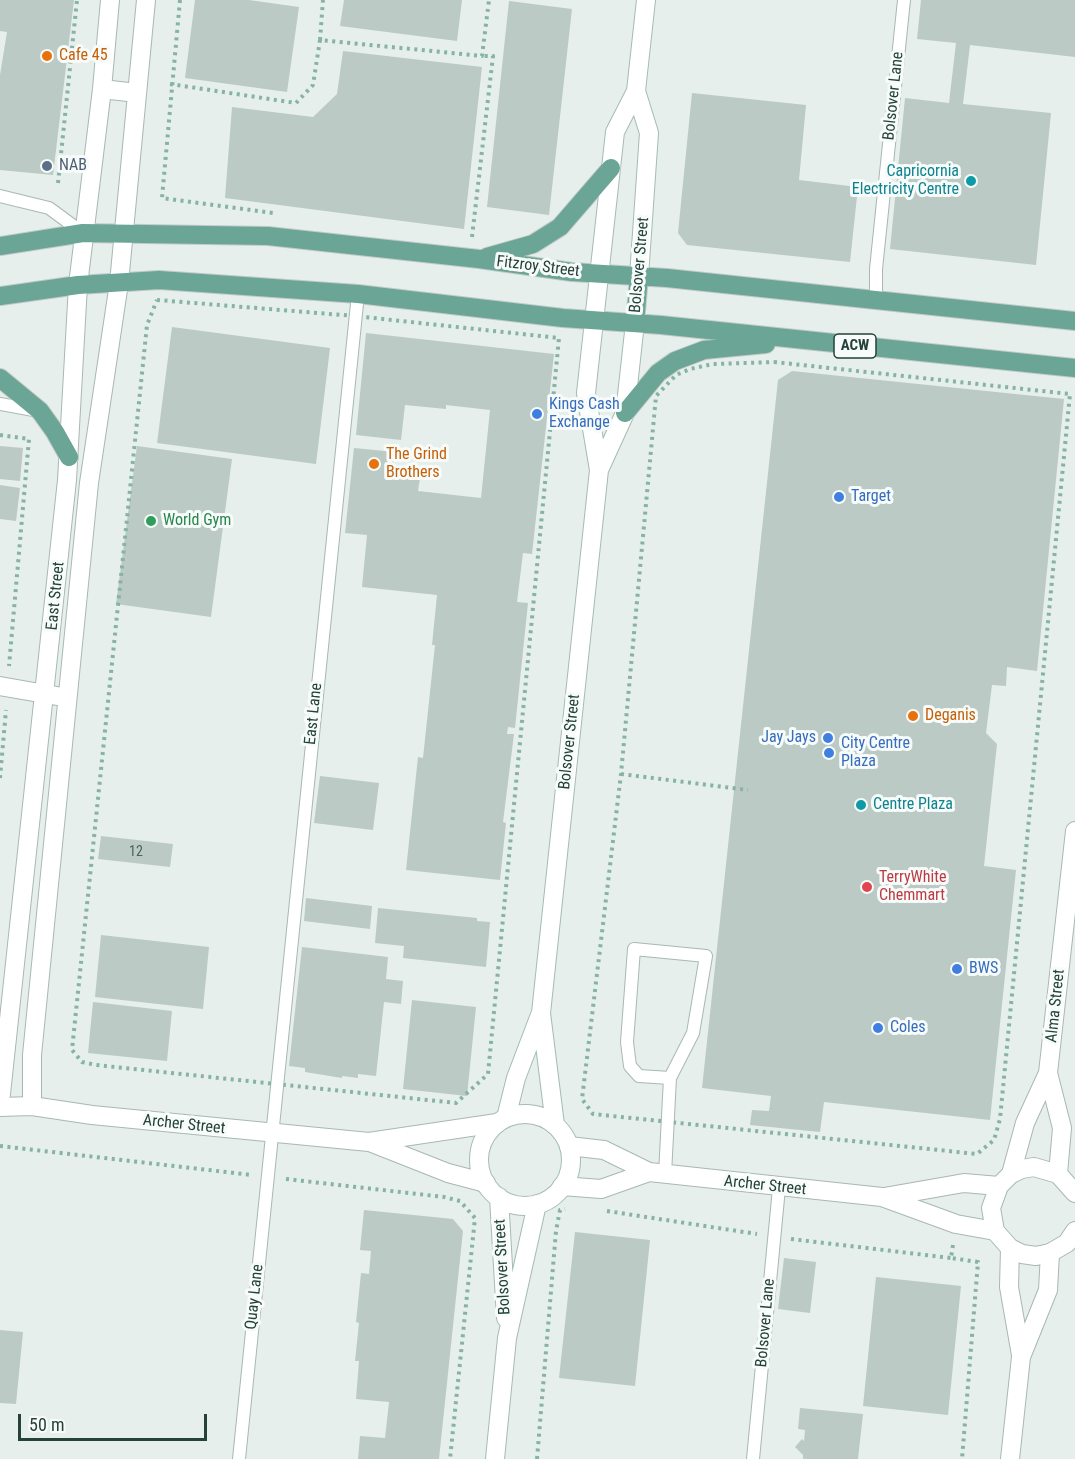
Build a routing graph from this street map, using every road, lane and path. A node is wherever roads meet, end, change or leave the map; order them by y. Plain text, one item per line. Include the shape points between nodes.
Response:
1 (77, 0) edge
2 (110, 0) edge
3 (146, 0) edge
4 (180, 0) edge
5 (323, 0) edge
6 (489, 0) edge
7 (646, 0) edge
8 (904, 0) edge
9 (320, 40) junction
10 (482, 56) junction
11 (170, 84) junction
12 (102, 89) junction
13 (636, 91) junction
14 (137, 93) junction
15 (611, 168) junction
16 (58, 183) dead end
17 (161, 194) dead end
18 (0, 196) edge
19 (83, 233) junction
20 (123, 235) junction
21 (472, 238) dead end
22 (0, 246) edge
23 (479, 259) junction
24 (599, 274) junction
25 (639, 276) junction
26 (120, 283) junction
27 (78, 285) junction
28 (358, 294) junction
29 (0, 296) edge
30 (158, 300) dead end
31 (876, 300) junction
32 (594, 320) junction
33 (1075, 321) edge
34 (635, 323) junction
35 (559, 338) dead end
36 (807, 341) junction
37 (1075, 368) edge
38 (0, 378) edge
39 (0, 404) edge
40 (40, 411) junction
41 (625, 413) junction
42 (0, 435) edge
43 (69, 457) junction
44 (599, 470) junction
45 (4, 681) edge
46 (45, 694) junction
47 (68, 697) junction
48 (6, 710) dead end
49 (621, 774) junction
50 (0, 778) edge
51 (748, 790) dead end
52 (1075, 831) edge
53 (541, 1013) junction
54 (82, 1062) dead end
55 (1048, 1073) junction
56 (670, 1078) junction
57 (456, 1103) dead end
58 (0, 1105) edge
59 (32, 1107) junction
60 (502, 1120) junction
61 (667, 1121) junction
62 (555, 1125) junction
63 (272, 1134) junction
64 (369, 1142) junction
65 (0, 1146) edge
66 (569, 1146) junction
67 (657, 1173) junction
68 (267, 1177) junction
69 (1005, 1180) junction
70 (486, 1183) junction
71 (1069, 1184) edge
72 (562, 1186) junction
73 (779, 1188) junction
74 (499, 1197) junction
75 (882, 1197) junction
76 (537, 1204) junction
77 (571, 1208) dead end
78 (600, 1210) dead end
79 (995, 1231) junction
80 (1074, 1234) edge
81 (774, 1237) junction
82 (954, 1238) dead end
83 (1010, 1248) junction
84 (1050, 1254) junction
85 (951, 1258) junction
86 (507, 1338) junction
87 (1021, 1357) junction
88 (239, 1459) edge
89 (450, 1459) edge
90 (495, 1459) edge
91 (537, 1459) edge
92 (753, 1459) edge
93 (962, 1459) edge
94 (1010, 1459) edge

1 - 16 path
2 - 12 street, East Street
3 - 14 street, East Street
4 - 11 path
5 - 9 path
6 - 10 path
7 - 13 street, Bolsover Street
8 - 31 lane, Bolsover Lane
9 - 10 path
9 - 11 path via 313,85 296,103
10 - 21 path via 493,57
11 - 17 path
12 - 14 street
12 - 19 street, East Street
13 - 15 street, Bolsover Street via 615,132
13 - 25 street, Bolsover Street via 649,133
14 - 20 street, East Street
15 - 23 main road via 553,232 533,244
15 - 24 street, Bolsover Street
18 - 19 lane via 49,208
19 - 20 main road, Fitzroy Street
19 - 22 main road, Fitzroy Street
19 - 27 street, East Street
20 - 23 main road, Fitzroy Street via 268,236
20 - 26 street, East Street
23 - 24 main road, Fitzroy Street
24 - 25 main road, Fitzroy Street
24 - 32 street, Bolsover Street
25 - 31 main road, Fitzroy Street
25 - 34 main road, Bolsover Street
26 - 27 main road
26 - 28 main road via 159,280
26 - 47 street, East Street via 89,483
27 - 29 main road
27 - 43 street, East Street
28 - 32 main road
28 - 63 lane, East Lane
30 - 54 path via 147,325 144,348 72,1050
31 - 33 main road, Fitzroy Street
32 - 34 main road
32 - 44 street, Bolsover Street via 586,393
34 - 36 main road, ACW
34 - 41 street, Bolsover Street
35 - 57 path via 488,1074
36 - 37 main road, ACW
36 - 41 main road via 704,350 675,361 658,373
38 - 40 main road
39 - 40 lane
40 - 43 main road
41 - 44 street, Bolsover Street
42 - 45 path via 29,439
43 - 46 street, East Street
44 - 53 street, Bolsover Street
45 - 46 street
46 - 47 street
46 - 58 street, East Street
47 - 59 street, East Street via 32,1055
48 - 50 path
49 - 51 path
49 - 61 path via 582,1100 593,1114
49 - 61 path via 656,396 676,375 713,364 774,362 1070,394 1000,1119 994,1140 977,1154 969,1154
52 - 55 street, Alma Street
53 - 60 street, Bolsover Street
53 - 62 street, Bolsover Street
55 - 69 street, Alma Street
55 - 71 street, Alma Street via 1062,1128
56 - 56 lane via 693,1033 706,956 634,949 627,1042 630,1066 639,1076
56 - 61 lane
58 - 59 street, Archer Street
59 - 63 street, Archer Street
60 - 62 street via 531,1114
60 - 64 street, Archer Street
60 - 70 street via 483,1140 480,1150 481,1173
61 - 67 lane
62 - 66 street
63 - 64 street, Archer Street
63 - 68 lane, Quay Lane
64 - 70 street, Archer Street via 448,1173
65 - 68 path
66 - 67 street, Archer Street via 604,1150
66 - 72 street via 570,1167
67 - 72 street, Archer Street via 601,1189
67 - 73 street, Archer Street
68 - 88 lane, Quay Lane
68 - 89 path via 444,1197 460,1201 475,1218
69 - 71 street, Archer Street via 1034,1167
69 - 75 street, Archer Street
69 - 79 street, Alma Street via 991,1208
70 - 74 street
72 - 76 street
73 - 75 street, Archer Street
73 - 81 lane, Bolsover Lane
74 - 76 street via 517,1205
74 - 86 street, Bolsover Street
75 - 79 street, Archer Street via 956,1224
76 - 86 street, Bolsover Street
77 - 91 path via 560,1210 556,1231
78 - 81 path
79 - 83 street
80 - 84 street
81 - 85 path
81 - 92 lane, Bolsover Lane
82 - 85 path
83 - 84 street via 1036,1256
83 - 87 street via 1009,1287
84 - 87 street via 1048,1290
85 - 93 path via 978,1262
86 - 90 street, Bolsover Street
87 - 94 street

